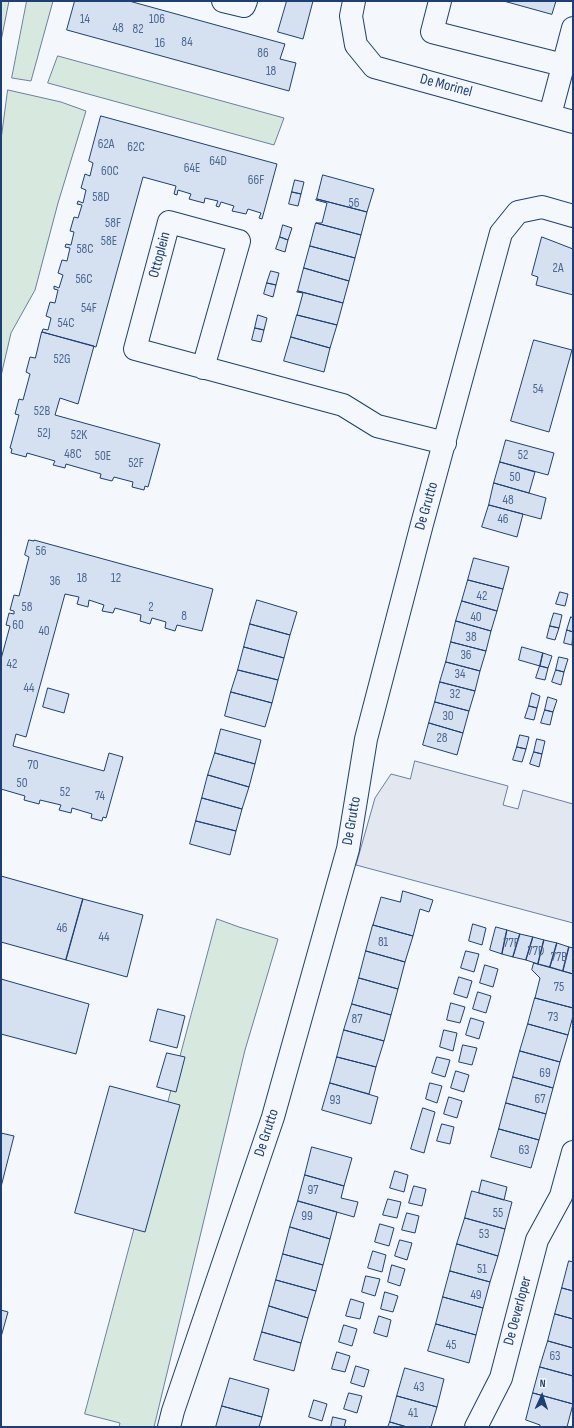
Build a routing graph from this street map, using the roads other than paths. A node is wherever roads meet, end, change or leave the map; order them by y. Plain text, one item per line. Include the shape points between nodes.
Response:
1 (223, 1) edge
2 (246, 1) edge
3 (440, 1) edge
4 (352, 8) edge
5 (573, 28) edge
6 (563, 65) junction
7 (550, 115) junction
8 (573, 122) edge
9 (573, 216) edge
10 (203, 368) junction
11 (445, 443) junction
12 (573, 1152) edge
13 (169, 1427) edge
14 (476, 1427) edge

1 - 2 street via 244,6
3 - 6 street via 432,32
4 - 7 street, De Morinel via 356,45 374,67
5 - 6 street
6 - 7 street
7 - 8 street, De Morinel
9 - 11 street, De Grutto via 542,207 518,212 501,233
10 - 10 street, Ottoplein via 135,349 169,222 239,241
10 - 11 street, Ottoplein via 342,405 377,426
11 - 13 street, De Grutto via 366,739 348,849 273,1117
12 - 14 street, De Oeverloper via 561,1196 537,1240 501,1378

